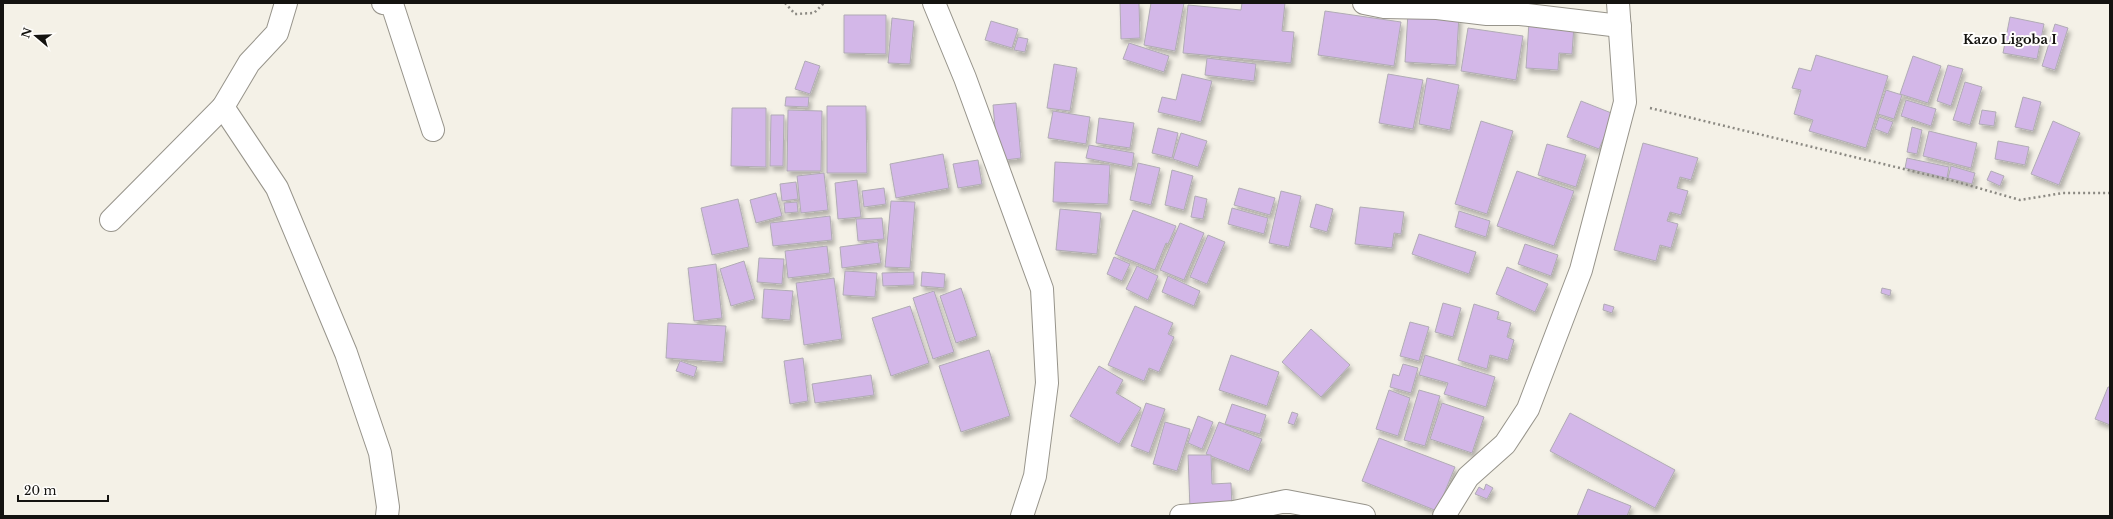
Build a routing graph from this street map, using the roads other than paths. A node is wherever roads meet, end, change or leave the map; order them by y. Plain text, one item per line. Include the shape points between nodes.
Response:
1 (286, 3) edge
2 (390, 3) edge
3 (934, 3) edge
4 (1364, 3) edge
5 (1618, 3) edge
6 (1620, 26) junction
7 (223, 107) junction
8 (433, 130) dead end
9 (111, 220) dead end
10 (387, 516) edge
11 (1022, 516) edge
12 (1181, 516) edge
13 (1364, 516) edge
14 (1444, 516) edge

1 - 7 street via 277,33 249,62
2 - 8 street
3 - 11 street via 965,78 1042,289 1047,383 1035,476
4 - 6 street via 1384,7 1520,14
5 - 6 street
6 - 14 street via 1625,102 1580,270 1528,409 1505,444 1468,478
7 - 9 street
7 - 10 street via 277,188 346,353 380,453
12 - 13 street via 1234,512 1286,501

